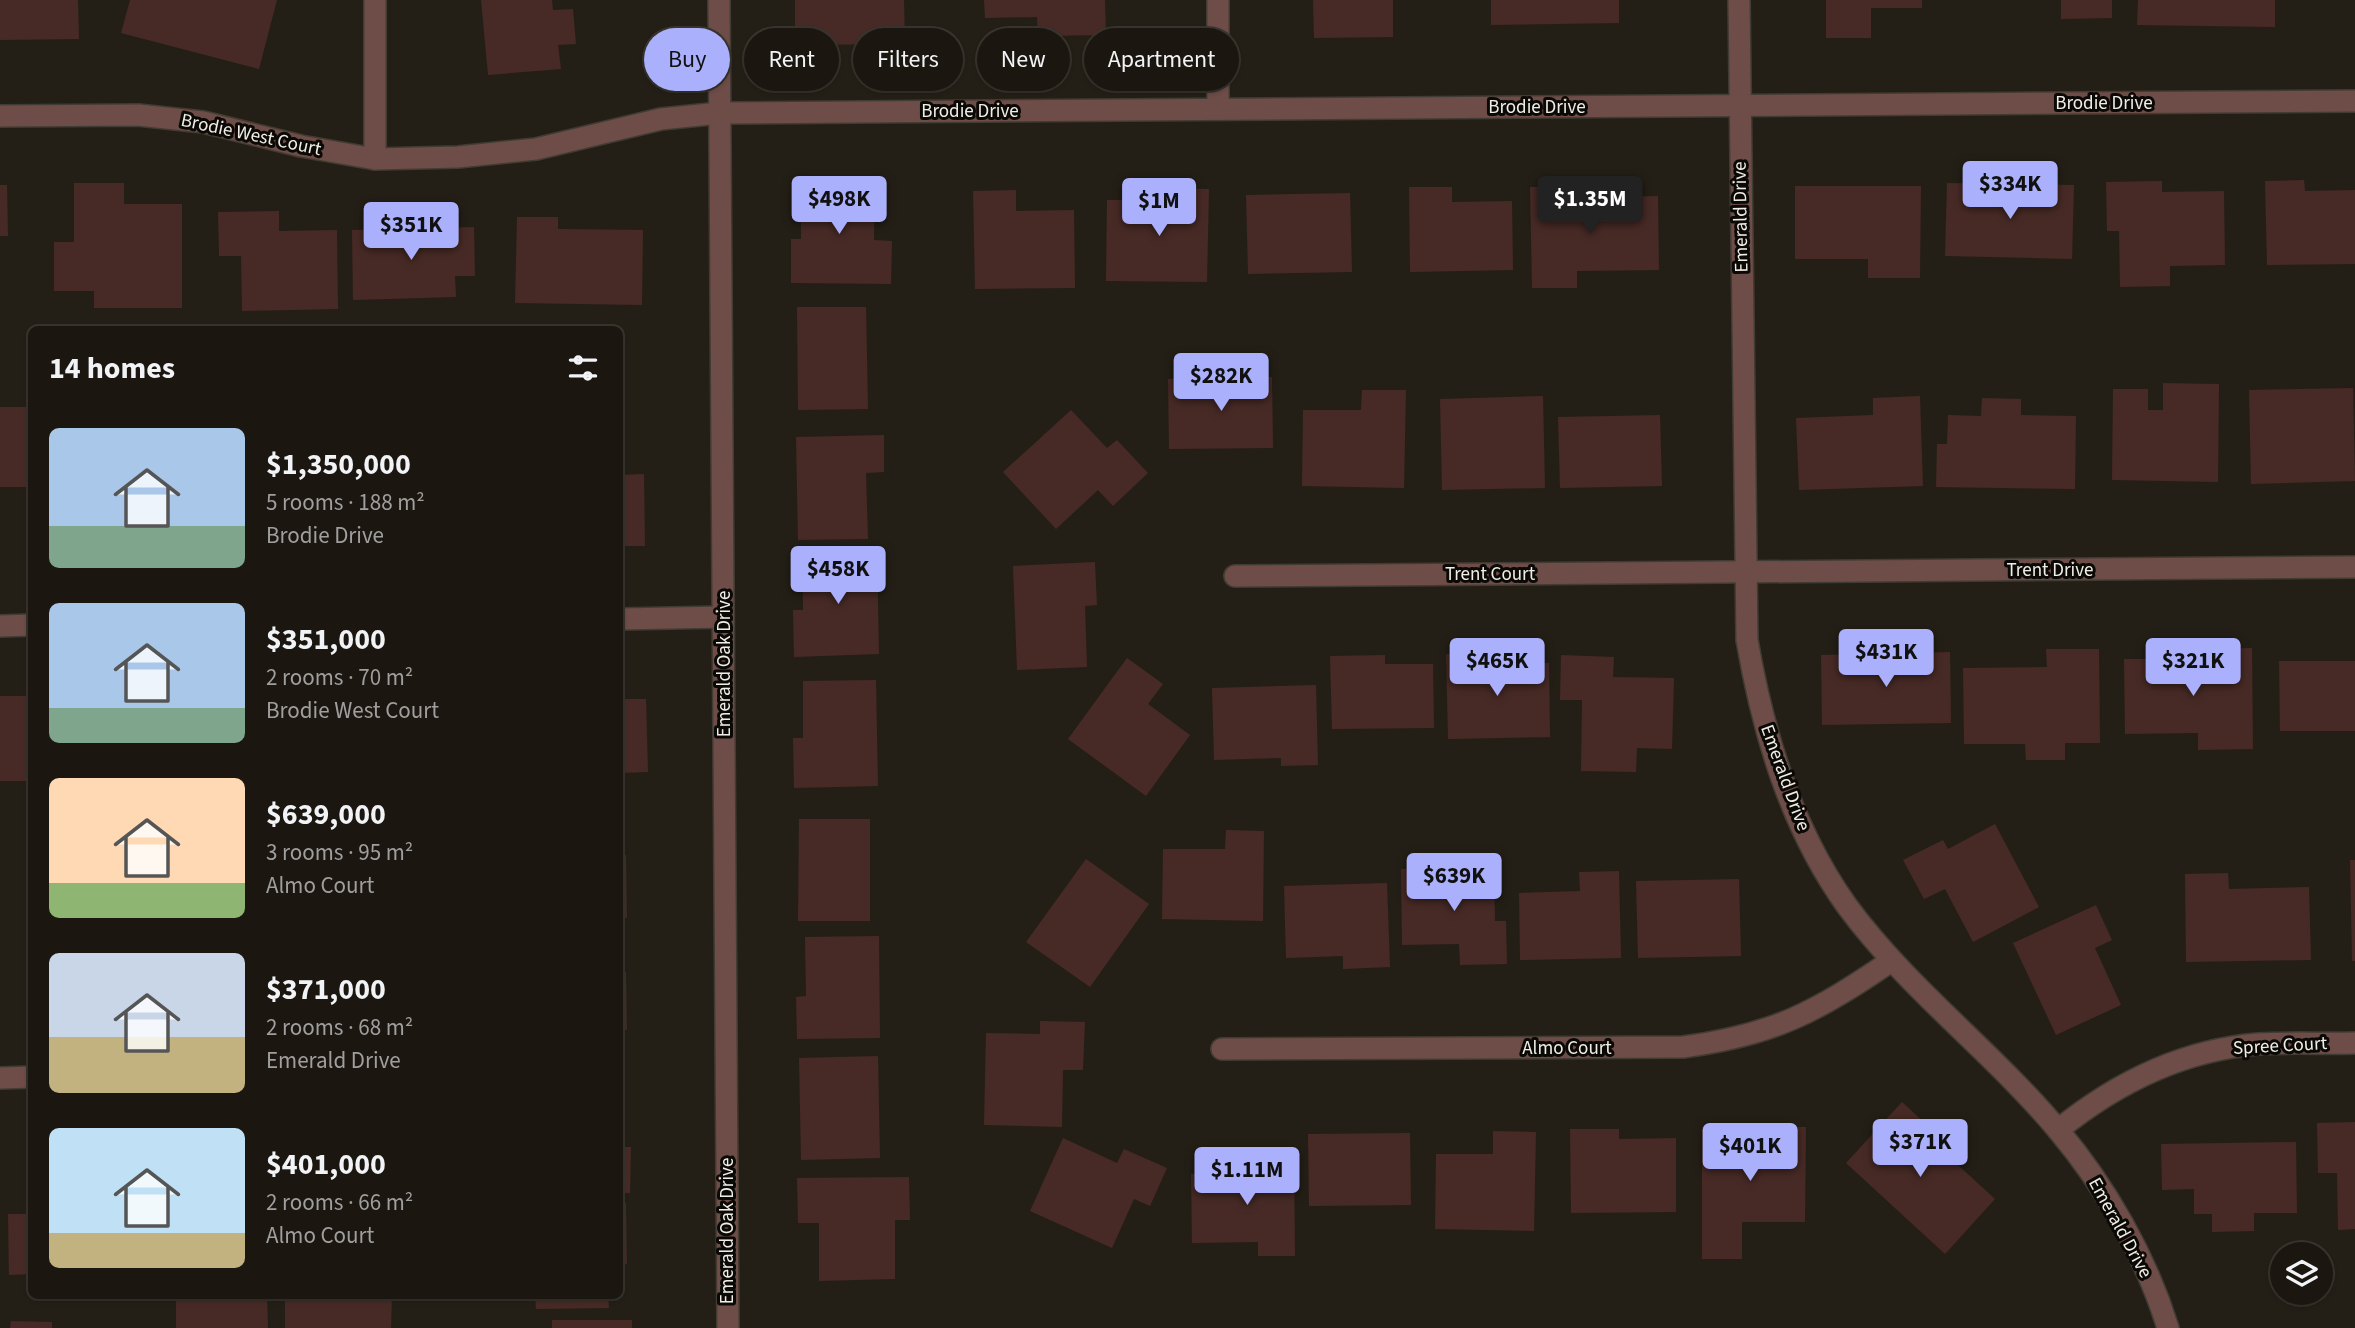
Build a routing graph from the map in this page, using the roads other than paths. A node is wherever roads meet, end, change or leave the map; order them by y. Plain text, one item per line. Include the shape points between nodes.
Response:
1 (375, 0) edge
2 (719, 0) edge
3 (1218, 0) edge
4 (1739, 0) edge
5 (2355, 101) edge
6 (1740, 105) junction
7 (1219, 109) junction
8 (720, 113) junction
9 (0, 116) edge
10 (375, 159) junction
11 (2355, 567) edge
12 (1744, 572) junction
13 (1235, 576) dead end
14 (723, 617) junction
15 (623, 618) edge
16 (28, 625) edge
17 (0, 626) edge
18 (1891, 961) junction
19 (2355, 1043) edge
20 (1222, 1049) dead end
21 (28, 1077) edge
22 (0, 1078) edge
23 (2058, 1130) junction
24 (728, 1328) edge
25 (2168, 1328) edge

1 - 10 street
2 - 8 street, Emerald Oak Drive
3 - 7 street
4 - 6 street, Emerald Drive
5 - 6 street, Brodie Drive
6 - 7 street, Brodie Drive
6 - 12 street, Emerald Drive
7 - 8 street, Brodie Drive
8 - 10 street, Brodie West Court via 661,119 536,149
8 - 14 street, Emerald Oak Drive
9 - 10 street, Brodie West Court via 138,115 203,122
11 - 12 street, Trent Drive
12 - 13 street, Trent Court
12 - 18 street, Emerald Drive via 1747,640 1777,769 1822,864 1846,904
14 - 15 street
14 - 24 street, Emerald Oak Drive
16 - 17 street
18 - 20 street, Almo Court via 1832,1001 1777,1028 1731,1041 1683,1047
18 - 23 street, Emerald Drive
19 - 23 street, Spree Court via 2257,1044 2200,1053 2145,1073 2094,1101
21 - 22 street
23 - 25 street, Emerald Drive via 2101,1189 2138,1253

